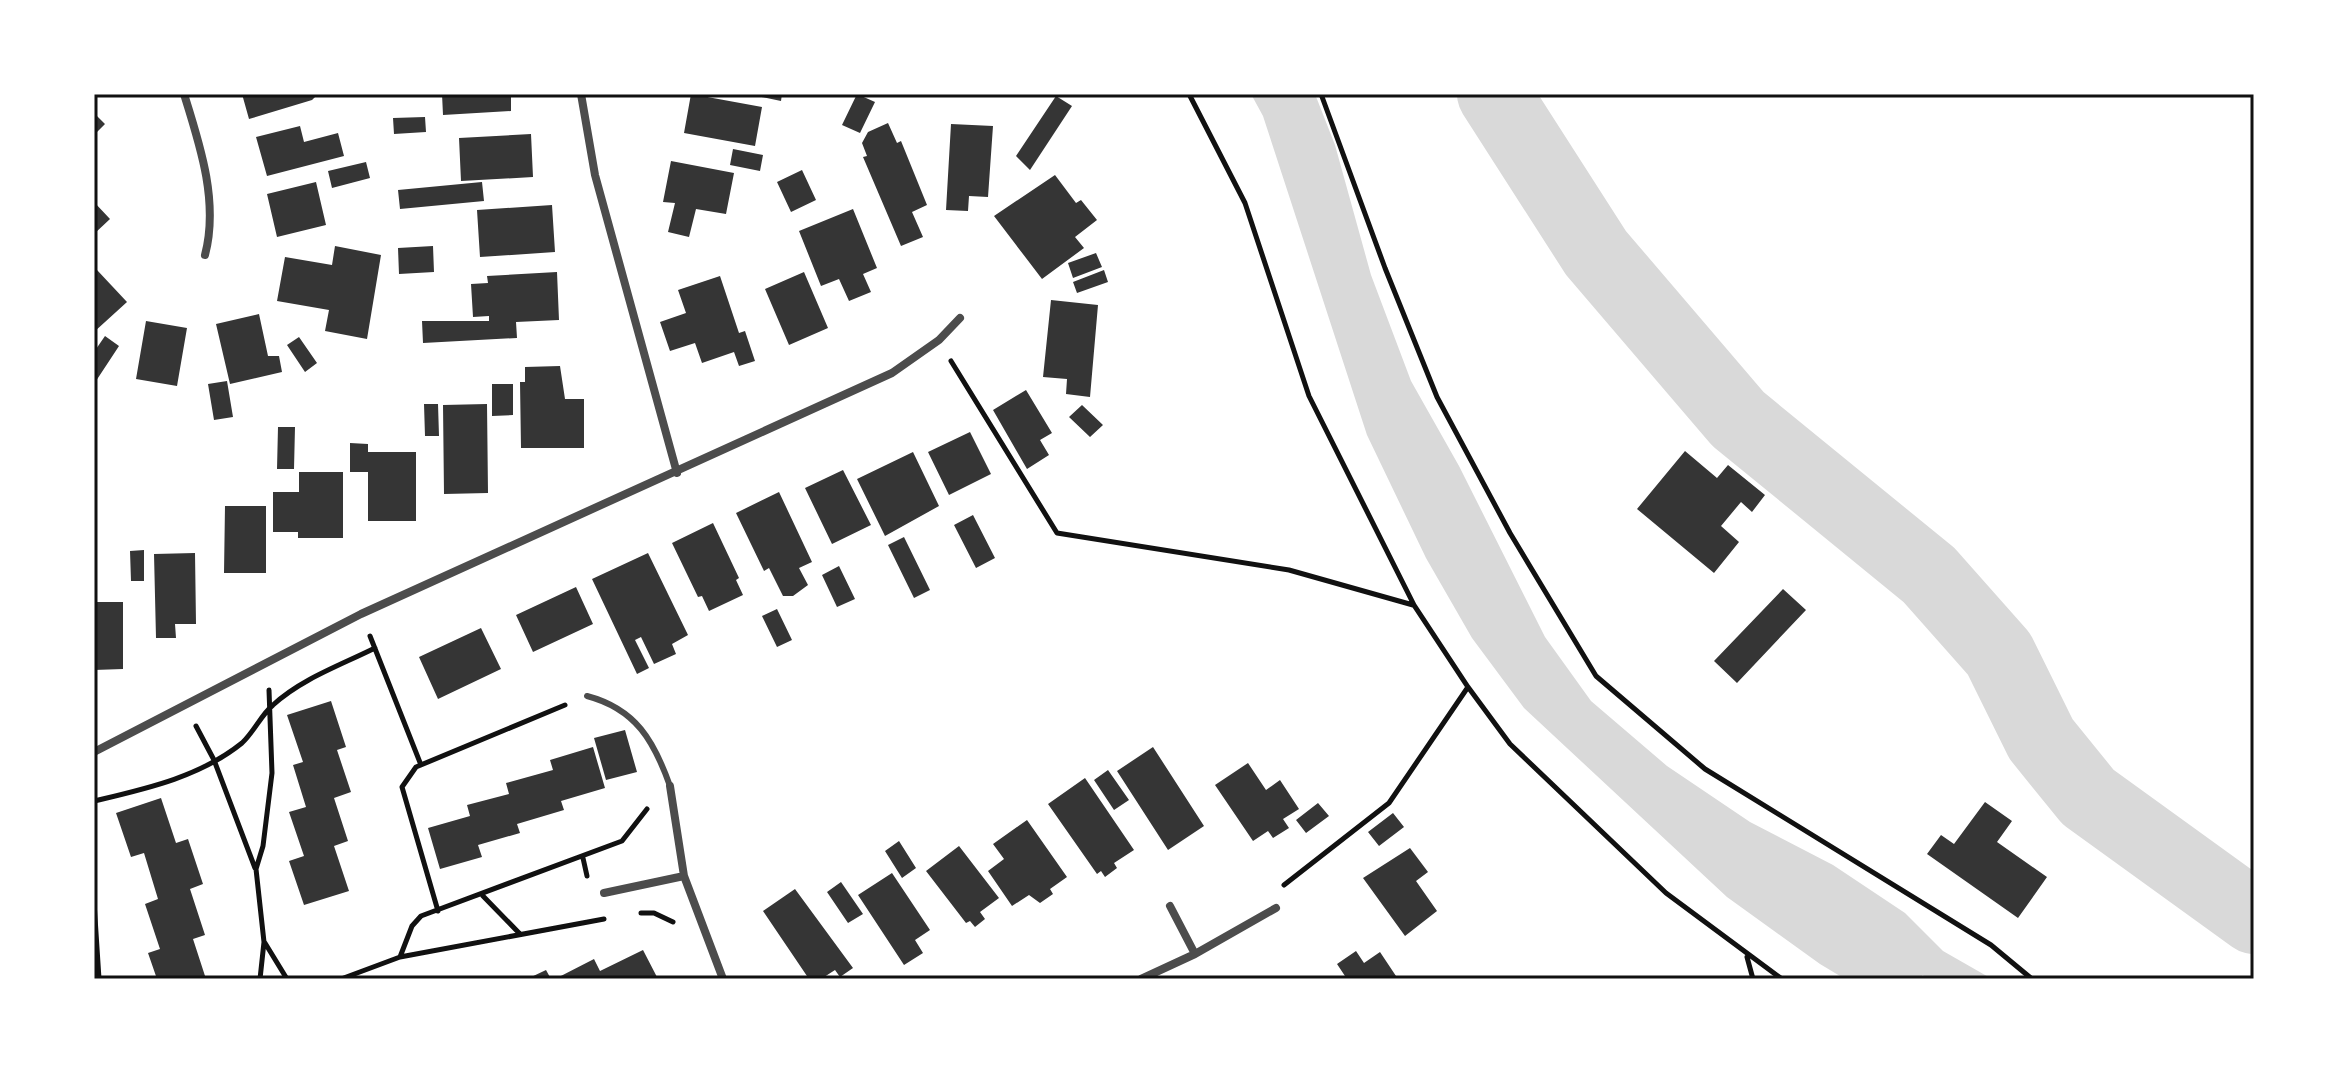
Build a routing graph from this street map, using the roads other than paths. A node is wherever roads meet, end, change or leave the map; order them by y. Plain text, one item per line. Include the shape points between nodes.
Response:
1 (184, 94) edge
2 (581, 94) edge
3 (205, 255) dead end
4 (960, 318) dead end
5 (677, 473) junction
6 (587, 696) road end
7 (94, 752) edge
8 (670, 786) joint
9 (684, 876) junction
10 (604, 893) dead end
11 (1170, 906) dead end
12 (1276, 908) road end
13 (1195, 954) junction
14 (723, 979) edge
15 (1141, 979) edge

1 - 3 street via 209,190
2 - 5 street via 595,175
4 - 5 street via 892,373
5 - 7 street via 361,614
6 - 8 lane via 610,702 651,738
8 - 9 street
9 - 10 street
9 - 14 street
11 - 13 street
12 - 13 street
13 - 15 street

